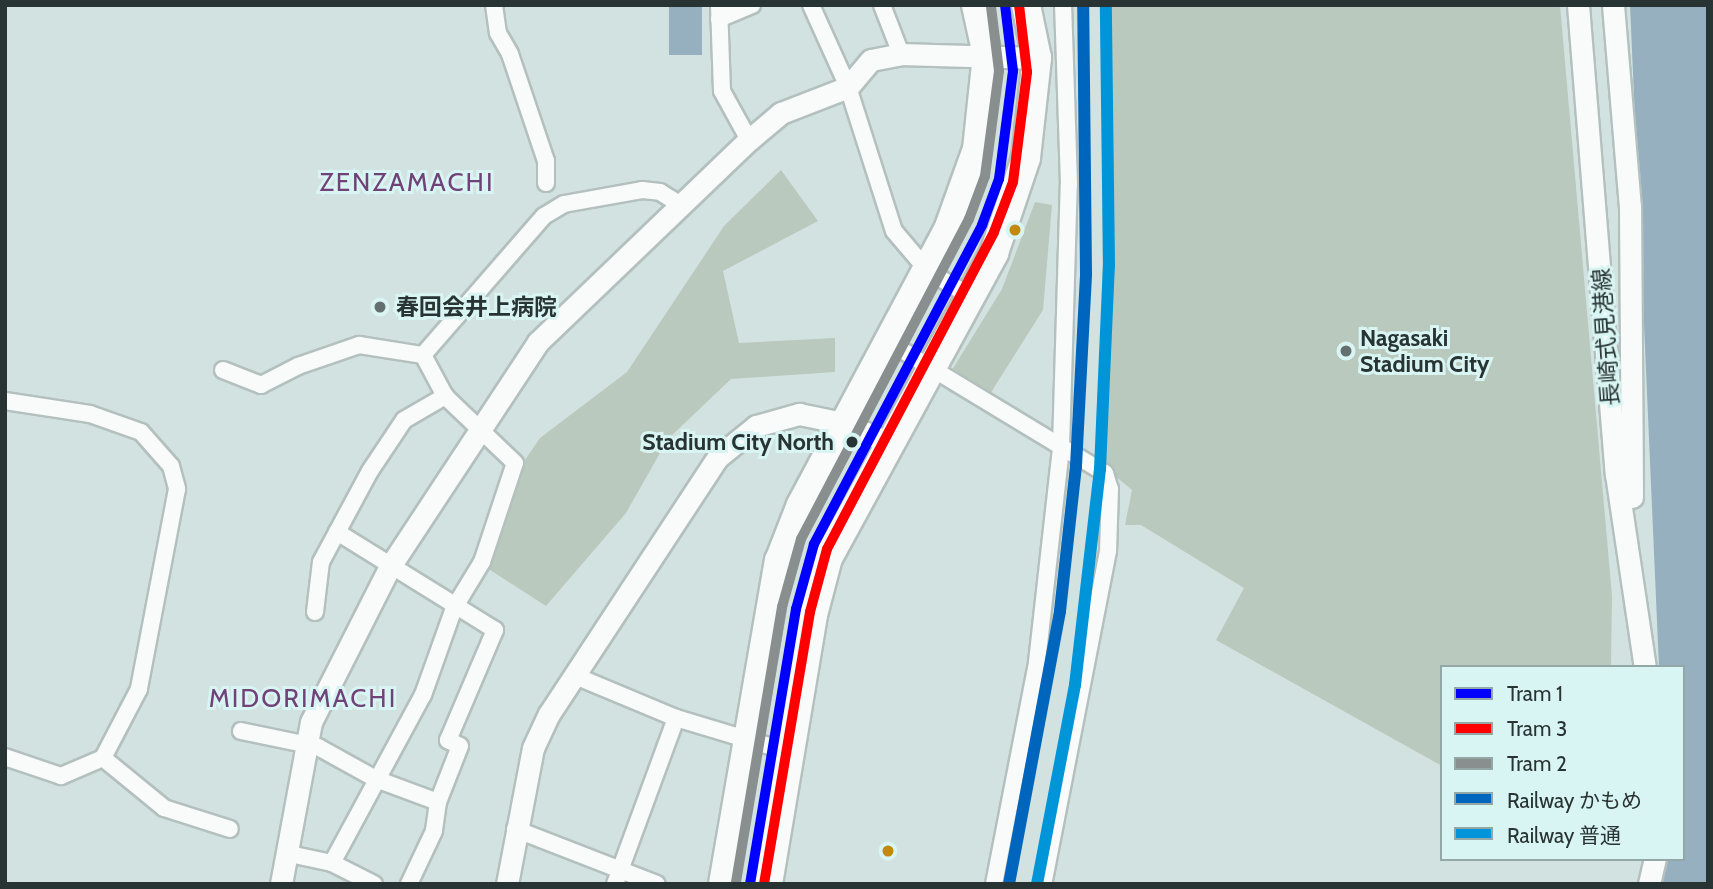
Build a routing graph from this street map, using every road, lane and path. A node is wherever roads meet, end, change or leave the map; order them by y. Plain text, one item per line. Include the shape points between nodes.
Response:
1 (494, 5) edge
2 (752, 5) edge
3 (811, 5) edge
4 (882, 5) edge
5 (976, 5) edge
6 (1027, 5) edge
7 (1040, 5) edge
8 (1063, 5) edge
9 (1578, 5) edge
10 (1613, 5) edge
11 (719, 12) edge
12 (901, 54) junction
13 (987, 55) junction
14 (1037, 58) junction
15 (848, 86) junction
16 (749, 140) junction
17 (546, 183) dead end
18 (682, 206) junction
19 (928, 271) junction
20 (970, 296) junction
21 (890, 343) junction
22 (423, 355) junction
23 (929, 368) junction
24 (223, 370) dead end
25 (446, 396) junction
26 (5, 401) edge
27 (843, 423) junction
28 (478, 431) junction
29 (887, 442) junction
30 (1061, 447) junction
31 (337, 532) junction
32 (389, 568) junction
33 (454, 608) junction
34 (314, 612) dead end
35 (1646, 665) edge
36 (1646, 665) edge
37 (573, 675) junction
38 (676, 718) junction
39 (241, 731) dead end
40 (746, 738) junction
41 (304, 744) junction
42 (793, 753) junction
43 (5, 757) edge
44 (103, 758) junction
45 (376, 779) junction
46 (438, 802) junction
47 (230, 829) dead end
48 (515, 829) junction
49 (285, 853) junction
50 (1653, 861) edge
51 (332, 863) junction
52 (617, 878) edge
53 (281, 884) edge
54 (374, 884) edge
55 (408, 884) edge
56 (507, 884) edge
57 (657, 884) edge
58 (723, 884) edge
59 (768, 884) edge
60 (994, 884) edge
61 (1043, 884) edge
62 (1648, 884) edge

1 - 17 street via 498,33 510,54 546,161
2 - 11 street
3 - 15 street
4 - 12 street
5 - 13 highway
6 - 14 highway
7 - 14 street
8 - 30 street via 1069,184
9 - 35 street, 長崎式見港線 via 1598,212 1609,399 1628,567
10 - 36 street, 長崎式見港線 via 1630,206 1631,474
11 - 16 street via 722,90
12 - 13 street
12 - 15 street via 871,61
13 - 14 street
13 - 19 highway via 977,149 960,203
14 - 20 highway via 1026,158 1007,223
15 - 16 street via 781,113
15 - 19 street via 894,231
16 - 18 street
18 - 22 street via 660,192 642,190 564,204 544,216
18 - 28 street via 538,342
19 - 20 street
19 - 21 highway
20 - 23 highway
21 - 23 street
21 - 27 highway
22 - 24 street via 359,345 298,366 261,385
22 - 25 street
23 - 29 highway
23 - 30 street
25 - 28 street
25 - 31 street via 404,420
26 - 44 street via 90,414 141,432 161,450 175,475 177,489 145,666 139,689
27 - 29 street
27 - 37 street via 799,415 773,419 729,446
27 - 40 highway via 801,505 779,561
28 - 32 street
28 - 33 street via 515,463 482,562
29 - 42 highway via 846,519 819,585
30 - 60 street via 1037,662
30 - 61 street via 1105,473 1110,511 1108,551
31 - 32 street
31 - 34 street via 321,562
32 - 33 street
32 - 41 street
33 - 45 street via 423,695
33 - 46 street via 495,630 448,740 460,746
37 - 38 street
37 - 48 street via 533,748
38 - 40 street
38 - 52 street
39 - 41 street
40 - 42 street
40 - 58 highway
41 - 45 street
41 - 49 street
42 - 59 highway
43 - 44 street via 61,776
44 - 47 street via 164,808
45 - 46 street
45 - 51 street
46 - 55 street via 434,831
48 - 52 street
48 - 56 street
49 - 51 street
49 - 53 street
50 - 62 street
51 - 54 street
52 - 57 street

